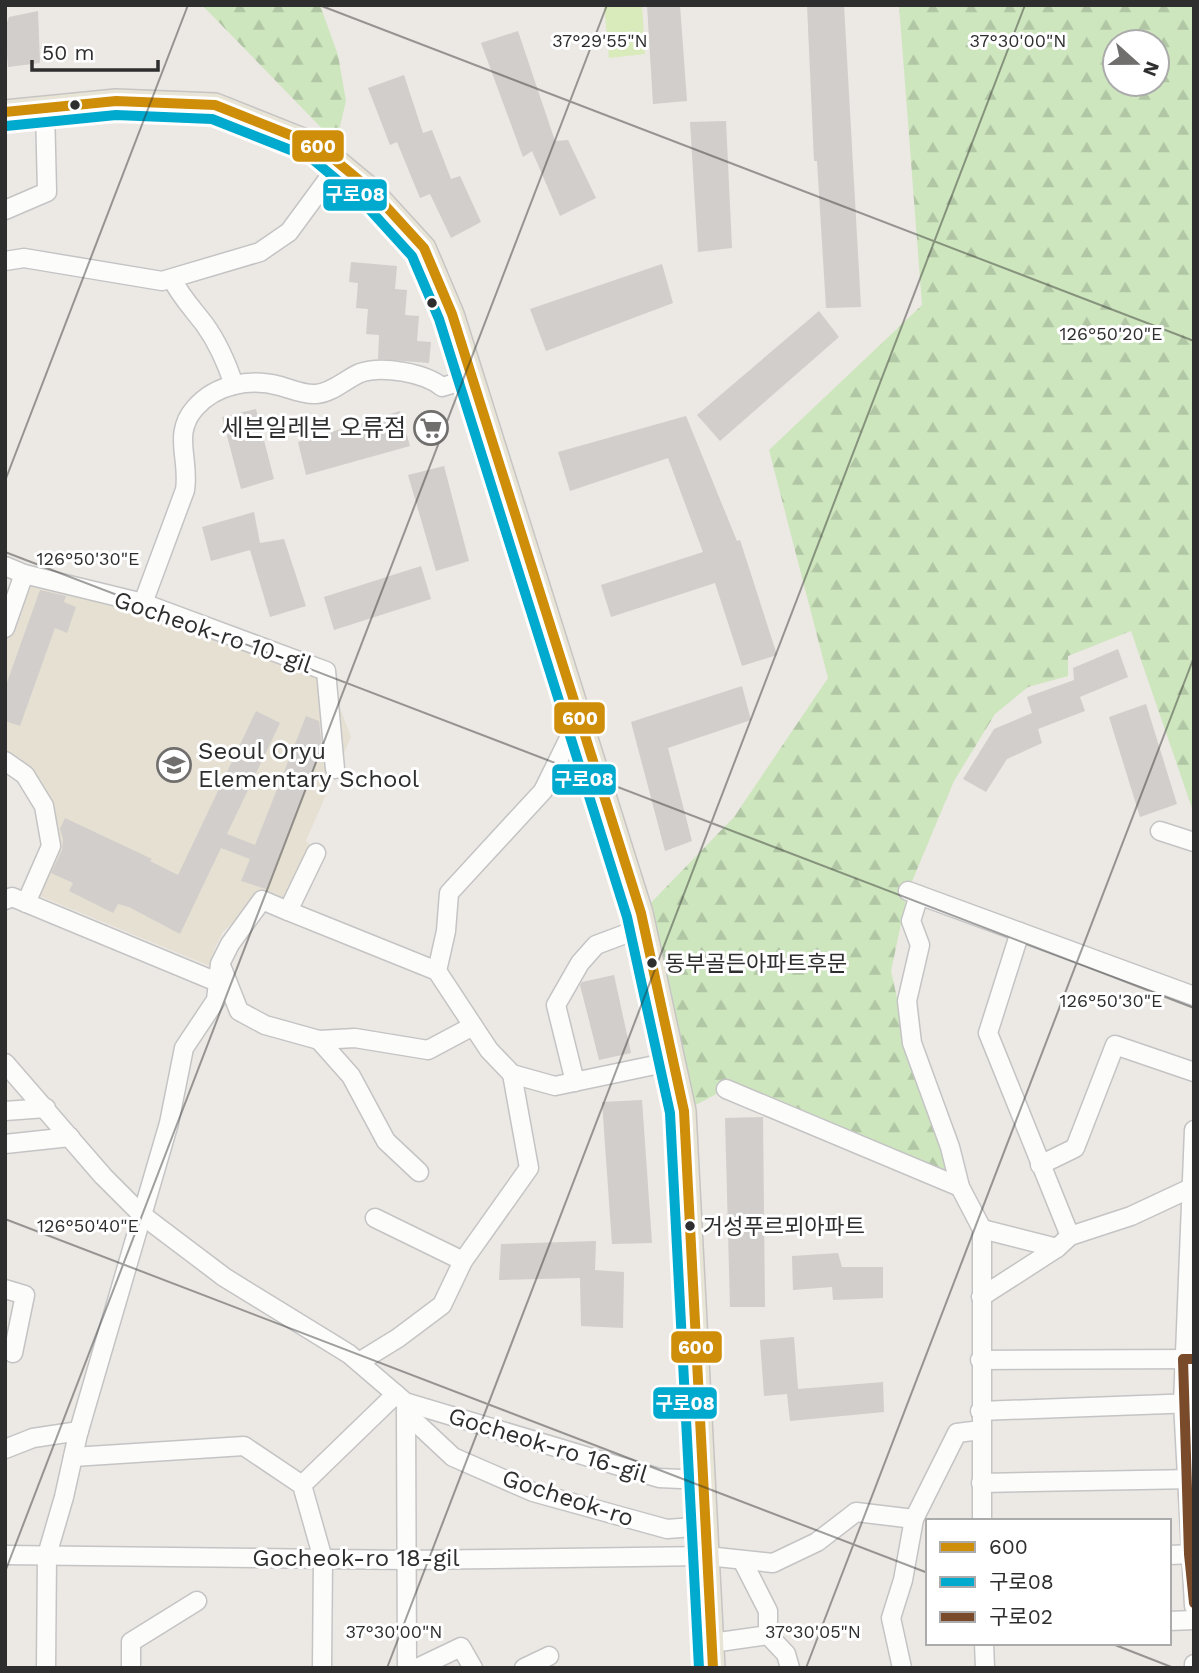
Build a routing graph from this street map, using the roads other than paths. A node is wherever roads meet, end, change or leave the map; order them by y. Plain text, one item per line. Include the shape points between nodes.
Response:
1 (45, 108) junction
2 (5, 112) edge
3 (339, 164) junction
4 (5, 210) edge
5 (5, 261) edge
6 (172, 279) junction
7 (472, 377) junction
8 (234, 385) junction
9 (5, 566) edge
10 (24, 574) junction
11 (143, 603) junction
12 (5, 628) edge
13 (579, 718) junction
14 (5, 761) edge
15 (335, 769) dead end
16 (1160, 831) dead end
17 (1194, 842) edge
18 (316, 853) dead end
19 (5, 900) edge
20 (26, 903) junction
21 (288, 911) junction
22 (645, 927) junction
23 (1020, 932) junction
24 (437, 971) junction
25 (219, 973) junction
26 (1194, 996) edge
27 (473, 1026) junction
28 (319, 1040) junction
29 (674, 1061) junction
30 (7, 1066) edge
31 (1194, 1072) edge
32 (512, 1074) junction
33 (575, 1082) junction
34 (726, 1089) dead end
35 (46, 1108) junction
36 (5, 1111) edge
37 (1194, 1130) edge
38 (70, 1137) junction
39 (5, 1144) edge
40 (1040, 1165) junction
41 (419, 1172) dead end
42 (960, 1187) junction
43 (1191, 1188) junction
44 (142, 1215) junction
45 (374, 1218) dead end
46 (982, 1229) junction
47 (1070, 1236) junction
48 (1056, 1248) junction
49 (463, 1261) junction
50 (5, 1289) edge
51 (981, 1297) junction
52 (13, 1353) dead end
53 (1189, 1359) edge
54 (980, 1360) junction
55 (359, 1362) junction
56 (403, 1403) junction
57 (1189, 1403) edge
58 (981, 1411) junction
59 (981, 1430) junction
60 (79, 1431) junction
61 (5, 1449) edge
62 (73, 1457) junction
63 (1190, 1479) edge
64 (704, 1480) junction
65 (981, 1483) junction
66 (302, 1485) junction
67 (914, 1519) junction
68 (982, 1519) edge
69 (706, 1527) junction
70 (1191, 1554) edge
71 (5, 1555) edge
72 (47, 1555) junction
73 (1171, 1555) edge
74 (707, 1556) junction
75 (323, 1559) junction
76 (407, 1560) junction
77 (742, 1560) junction
78 (197, 1601) dead end
79 (1194, 1606) edge
80 (1194, 1620) edge
81 (1171, 1621) edge
82 (768, 1635) junction
83 (984, 1645) edge
84 (549, 1656) dead end
85 (711, 1661) edge
86 (46, 1668) edge
87 (131, 1668) edge
88 (323, 1668) edge
89 (407, 1668) edge
90 (417, 1668) edge
91 (473, 1668) edge
92 (524, 1668) edge
93 (790, 1668) edge
94 (902, 1668) edge
95 (985, 1668) edge

1 - 2 main road
1 - 3 main road via 116,101 215,105 318,146
1 - 4 street via 47,192
3 - 6 street via 289,232 260,253
3 - 7 main road via 371,190 424,248
5 - 6 street via 24,258
6 - 8 street via 225,357
7 - 8 street via 442,387 431,378 382,370 364,372 316,394 259,383
7 - 13 main road
8 - 11 street via 210,395 184,424 185,490
9 - 10 street, Gocheok-ro 10-gil
10 - 11 street, Gocheok-ro 10-gil
10 - 12 street
11 - 15 street, Gocheok-ro 10-gil via 326,671
13 - 22 main road
13 - 24 street via 543,792 449,894
14 - 20 street via 25,775 44,806 51,846
16 - 17 street
18 - 21 street
19 - 20 street via 12,897
20 - 25 street
21 - 24 street
21 - 25 street via 262,900 230,944
22 - 29 main road
22 - 33 street via 596,945 580,962 556,1005
23 - 26 street
23 - 40 street via 988,1033
23 - 42 street via 913,893 911,921 920,945 907,1001 912,1043
24 - 27 street
25 - 28 street via 239,1011 265,1025
25 - 44 street via 216,1000 184,1048 169,1123
27 - 28 street via 428,1050 355,1038
27 - 32 street
28 - 41 street via 351,1076 386,1141
29 - 33 street
29 - 64 main road via 684,1111
30 - 35 street, Gocheok-ro 16-gil
31 - 40 street via 1115,1045 1075,1148
32 - 33 street via 555,1086
32 - 49 street via 530,1168
34 - 42 street
35 - 36 street
35 - 38 street, Gocheok-ro 16-gil
37 - 43 street
38 - 39 street
38 - 44 street, Gocheok-ro 16-gil
40 - 47 street
42 - 46 street
43 - 47 street via 1130,1216
43 - 53 street
44 - 55 street, Gocheok-ro 16-gil via 224,1277
44 - 60 street
45 - 49 street
46 - 48 street
46 - 51 street
47 - 48 street
48 - 51 street
49 - 55 street via 442,1305
50 - 52 street via 25,1295
51 - 54 street
53 - 54 street
53 - 57 street
54 - 58 street
55 - 56 street, Gocheok-ro 16-gil
56 - 64 street, Gocheok-ro 16-gil via 659,1478
56 - 66 street
56 - 69 street, Gocheok-ro via 453,1457 533,1492 667,1529
56 - 76 street
57 - 58 street
57 - 63 street
58 - 59 street
59 - 65 street
59 - 67 street via 957,1433
60 - 61 street via 33,1438
60 - 62 street
62 - 66 street via 244,1446
62 - 72 street
63 - 65 street
63 - 70 street
64 - 69 main road
65 - 68 street
66 - 75 street
67 - 77 street via 856,1512 817,1542 773,1563
67 - 94 street via 891,1618
69 - 74 main road
70 - 73 street
70 - 79 street
71 - 72 street, Gocheok-ro 18-gil
72 - 75 street, Gocheok-ro 18-gil
72 - 86 street
74 - 76 street, Gocheok-ro 18-gil
74 - 77 street
74 - 85 main road
75 - 76 street, Gocheok-ro 18-gil
75 - 88 street
76 - 89 street
77 - 82 street via 768,1611
78 - 87 street via 131,1642
80 - 81 street
82 - 85 street
82 - 93 street via 786,1654
83 - 95 street
84 - 92 street
90 - 91 street via 461,1647

